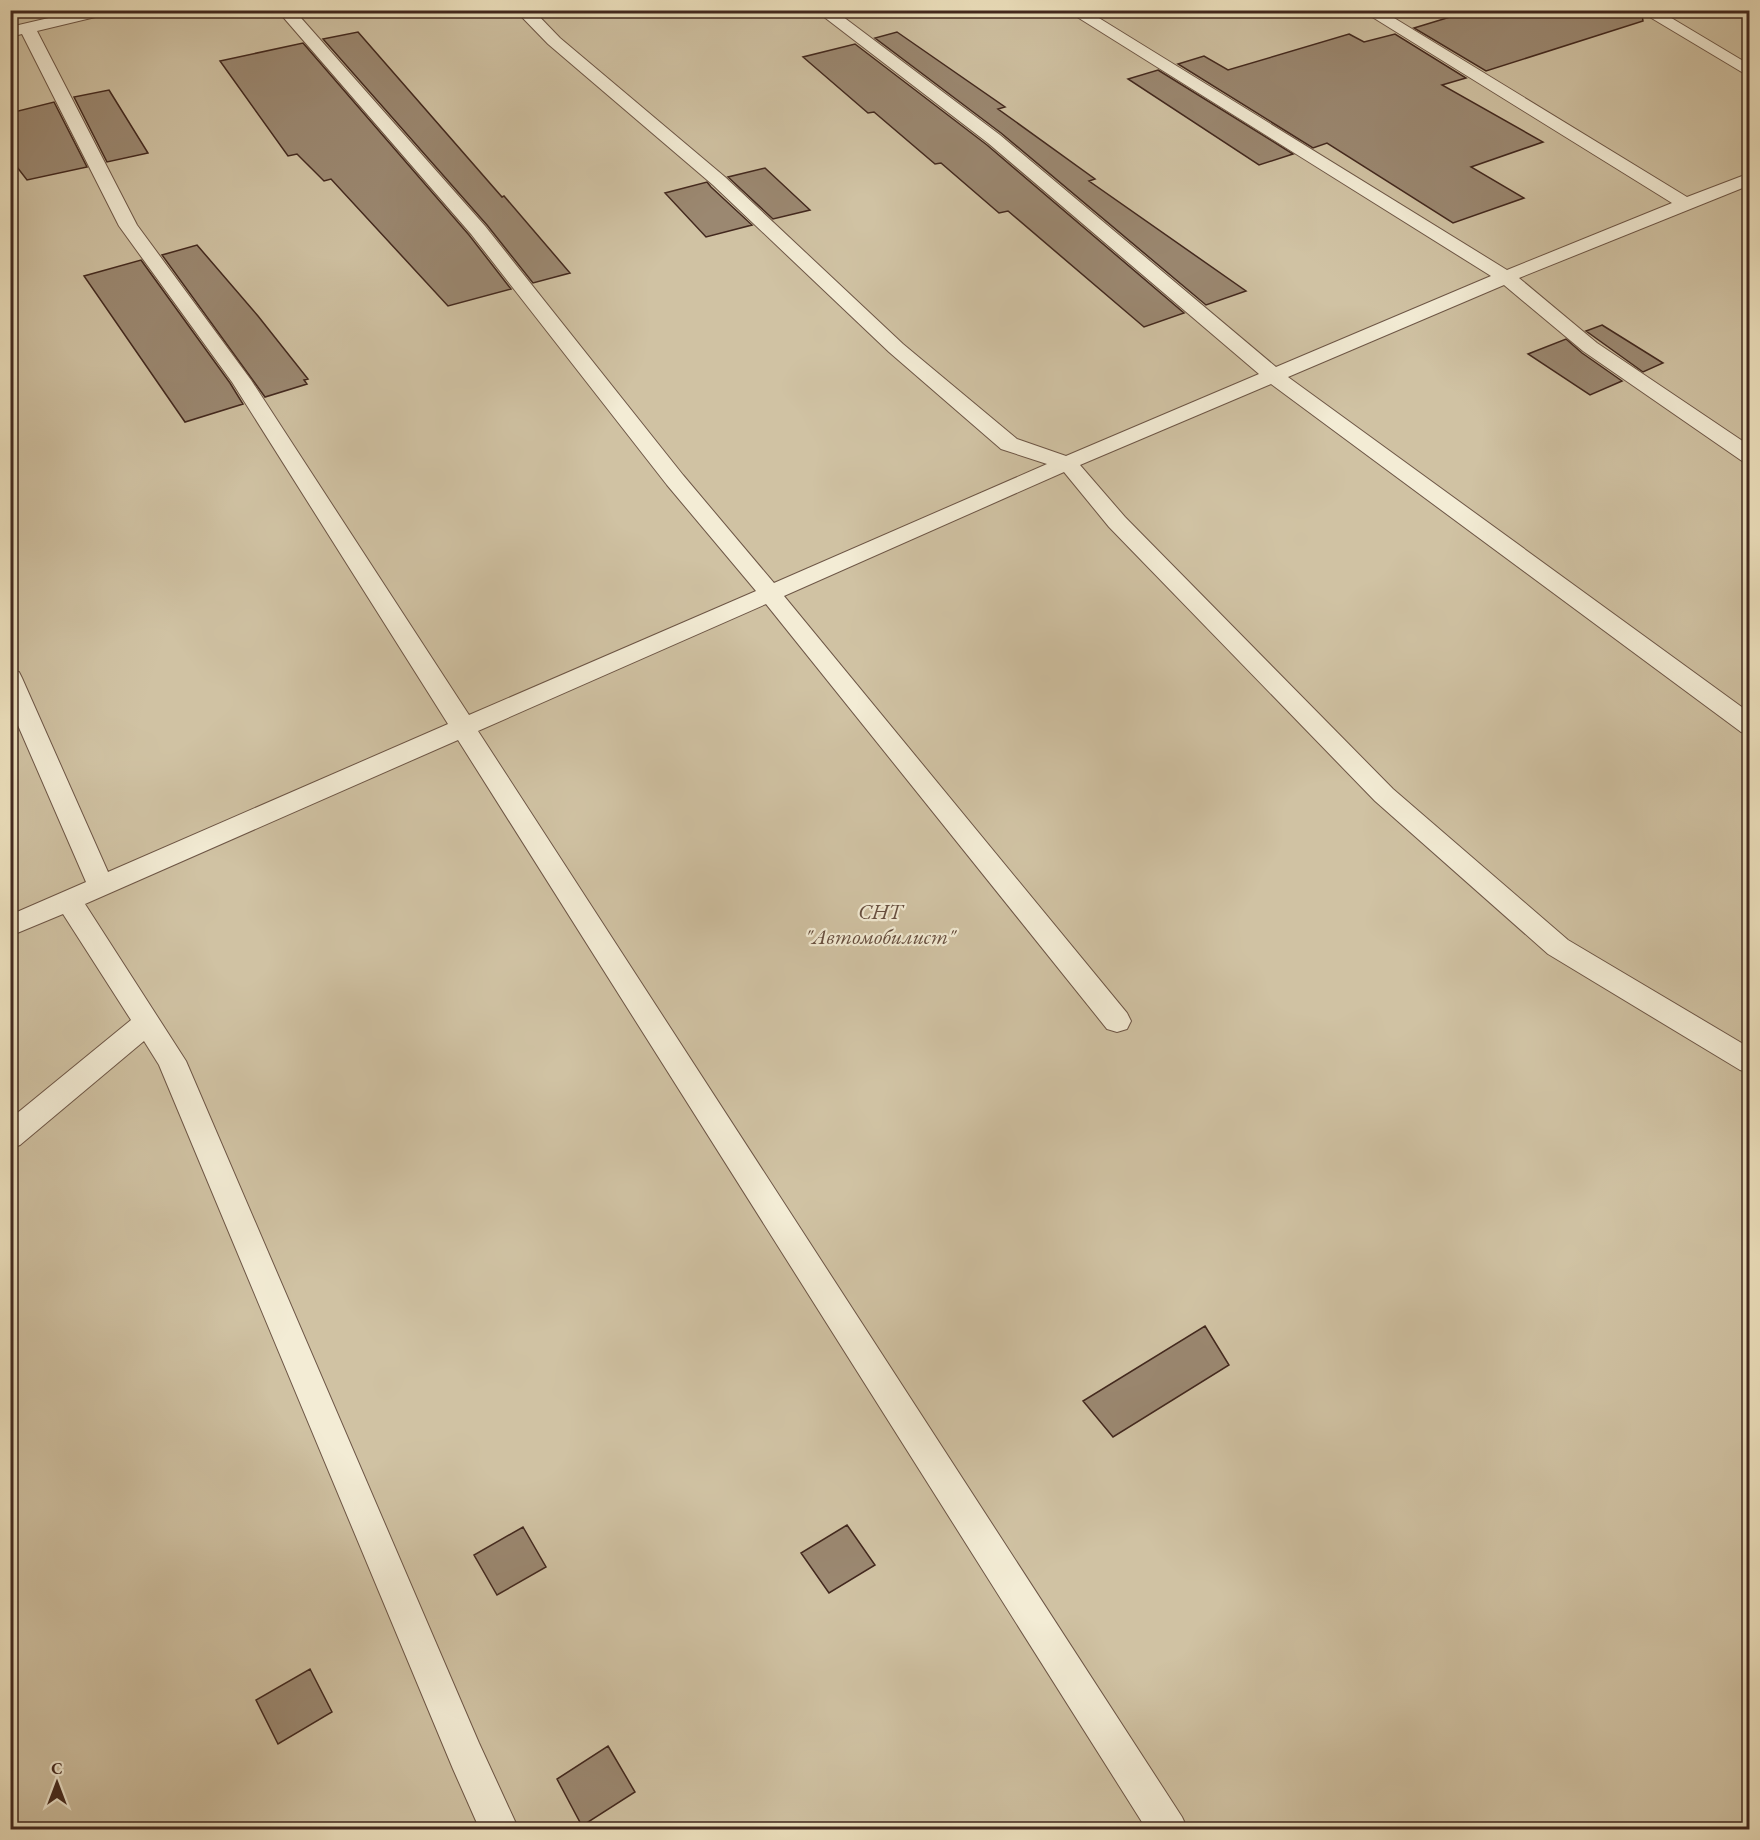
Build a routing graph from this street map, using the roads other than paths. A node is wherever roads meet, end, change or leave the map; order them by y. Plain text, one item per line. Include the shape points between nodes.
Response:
1 (106, 10) edge
2 (285, 10) edge
3 (523, 10) edge
4 (823, 10) edge
5 (1074, 10) edge
6 (1369, 10) edge
7 (1646, 10) edge
8 (19, 30) edge
9 (1749, 72) edge
10 (1749, 178) edge
11 (1686, 204) junction
12 (1506, 277) junction
13 (1274, 376) junction
14 (1749, 456) edge
15 (1067, 463) junction
16 (770, 593) junction
17 (10, 678) edge
18 (1749, 726) edge
19 (461, 727) junction
20 (100, 887) junction
21 (69, 901) junction
22 (10, 926) edge
23 (1117, 1021) dead end
24 (147, 1022) junction
25 (1749, 1062) edge
26 (10, 1137) edge
27 (500, 1830) edge
28 (1169, 1830) edge

1 - 8 lane
2 - 16 lane via 478,230 668,471
3 - 15 lane via 554,41 719,180 896,348 1008,444
4 - 13 lane via 994,139
5 - 12 lane
6 - 11 lane
7 - 9 lane
8 - 19 lane via 128,226 241,380
10 - 11 lane
11 - 12 lane
12 - 13 lane
12 - 14 lane via 1590,347
13 - 15 lane
13 - 18 lane
15 - 16 lane
15 - 25 lane via 1117,522 1384,795 1558,947
16 - 19 lane
16 - 23 lane
17 - 20 lane
19 - 20 lane
19 - 28 lane
20 - 21 lane
21 - 22 lane
21 - 24 lane
24 - 26 lane
24 - 27 lane via 172,1061

